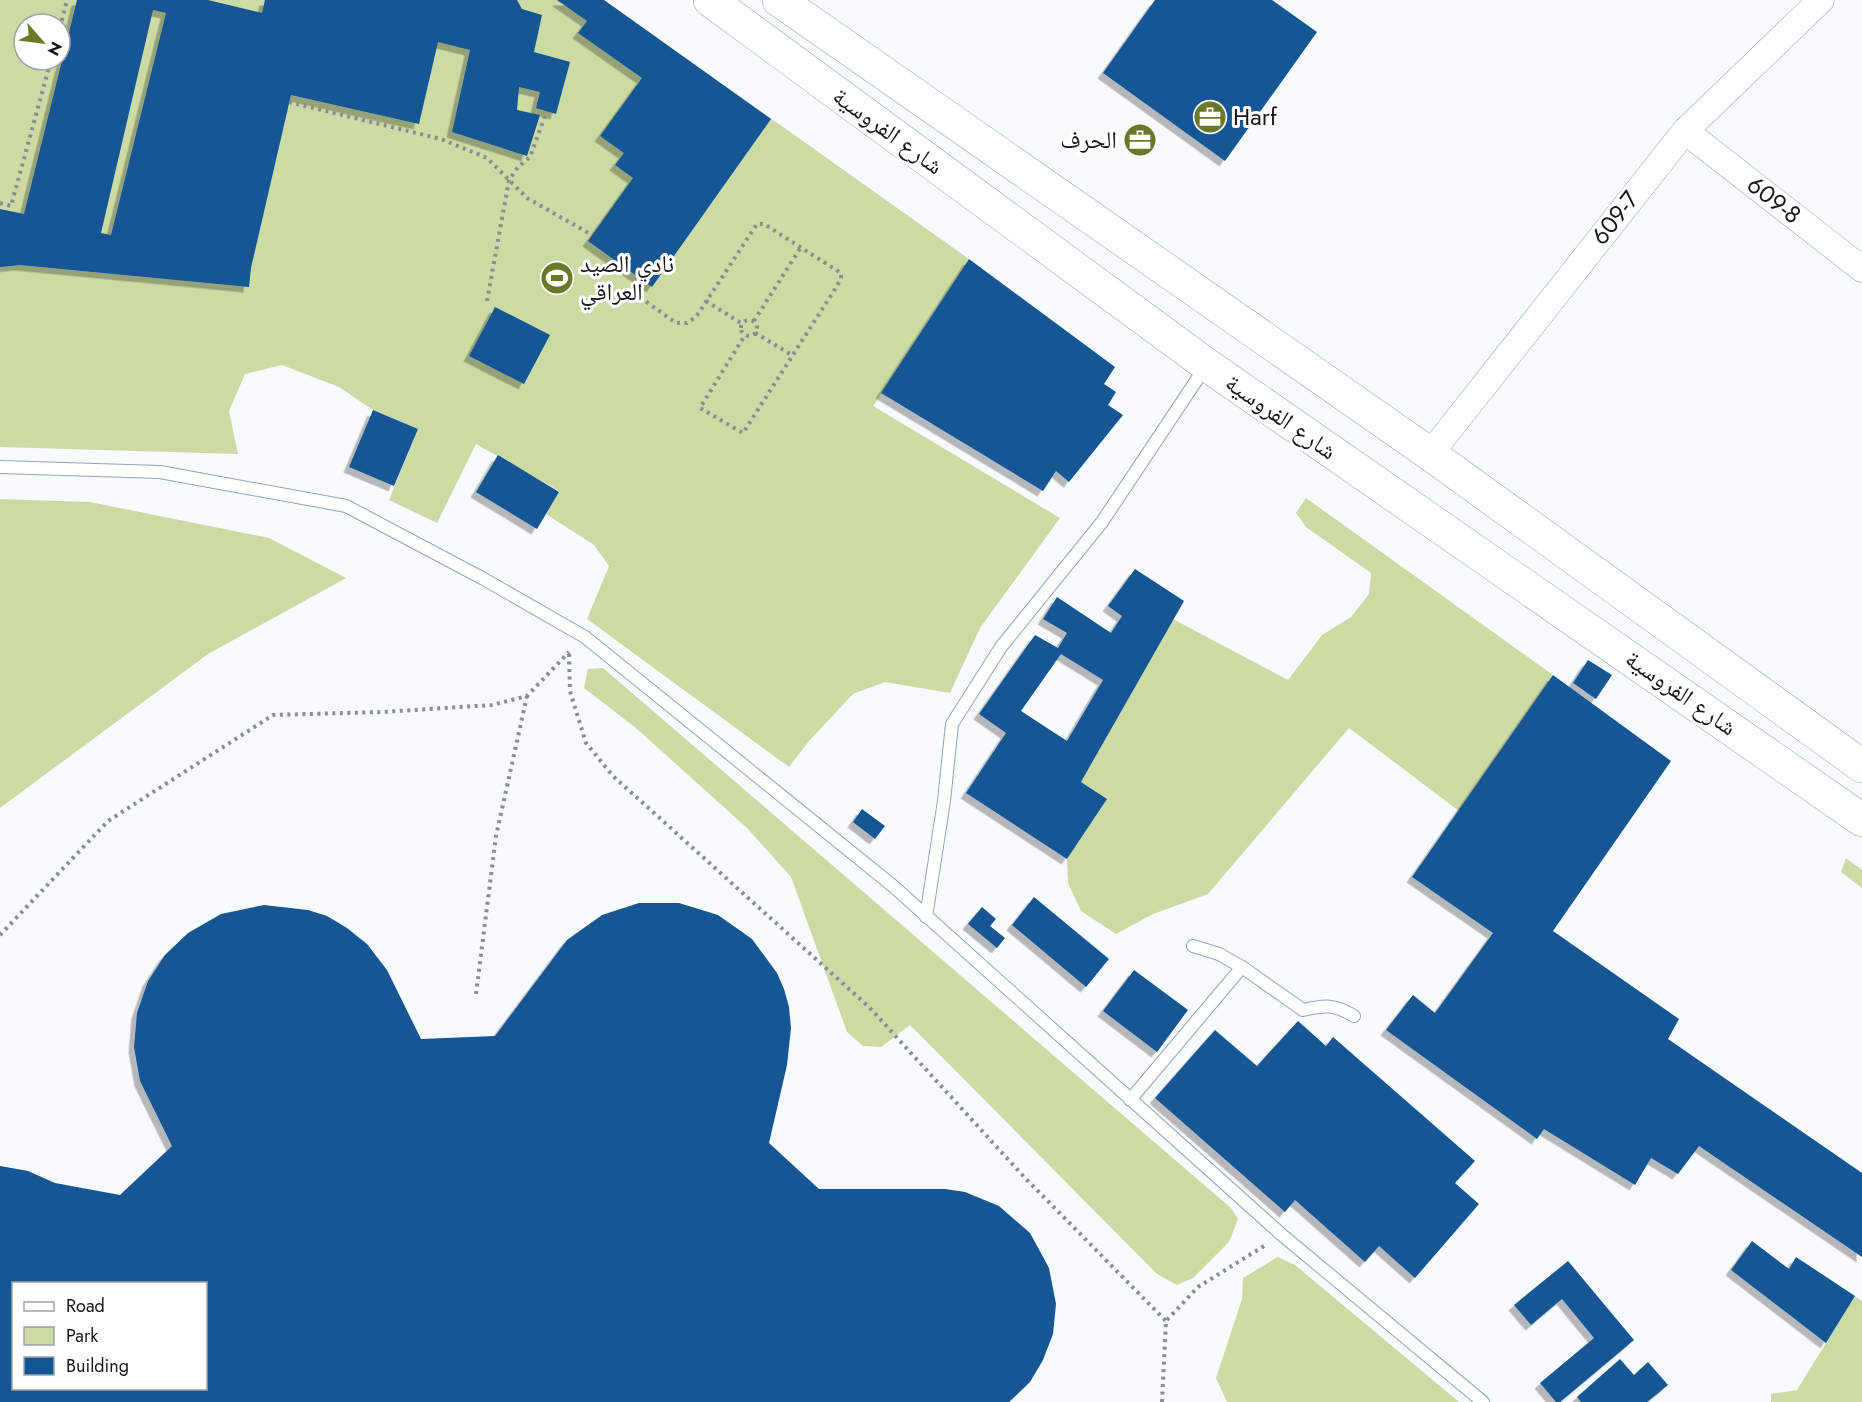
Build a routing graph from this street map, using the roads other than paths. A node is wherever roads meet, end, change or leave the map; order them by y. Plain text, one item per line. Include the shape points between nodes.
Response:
1 (710, 0) edge
2 (779, 0) edge
3 (1821, 0) edge
4 (1685, 131) junction
5 (1862, 269) edge
6 (1207, 365) junction
7 (1430, 454) junction
8 (0, 467) edge
9 (1851, 759) edge
10 (1814, 785) junction
11 (1862, 820) edge
12 (926, 917) junction
13 (1192, 946) dead end
14 (1242, 967) junction
15 (1354, 1016) dead end
16 (1130, 1100) junction
17 (1483, 1402) edge

1 - 6 street, شارع الفروسية
2 - 7 street, شارع الفروسية
3 - 4 street, 609-7
4 - 5 street, 609-8
4 - 7 street, 609-7
6 - 10 street, شارع الفروسية
6 - 12 lane via 1102,522 1001,647 951,724
7 - 9 street, شارع الفروسية
8 - 12 lane via 160,472 346,506 585,637 893,886
9 - 10 street
10 - 11 street, شارع الفروسية
12 - 16 lane
13 - 14 lane via 1219,954
14 - 15 lane via 1303,1010 1338,1006
14 - 16 lane
16 - 17 lane via 1282,1234

